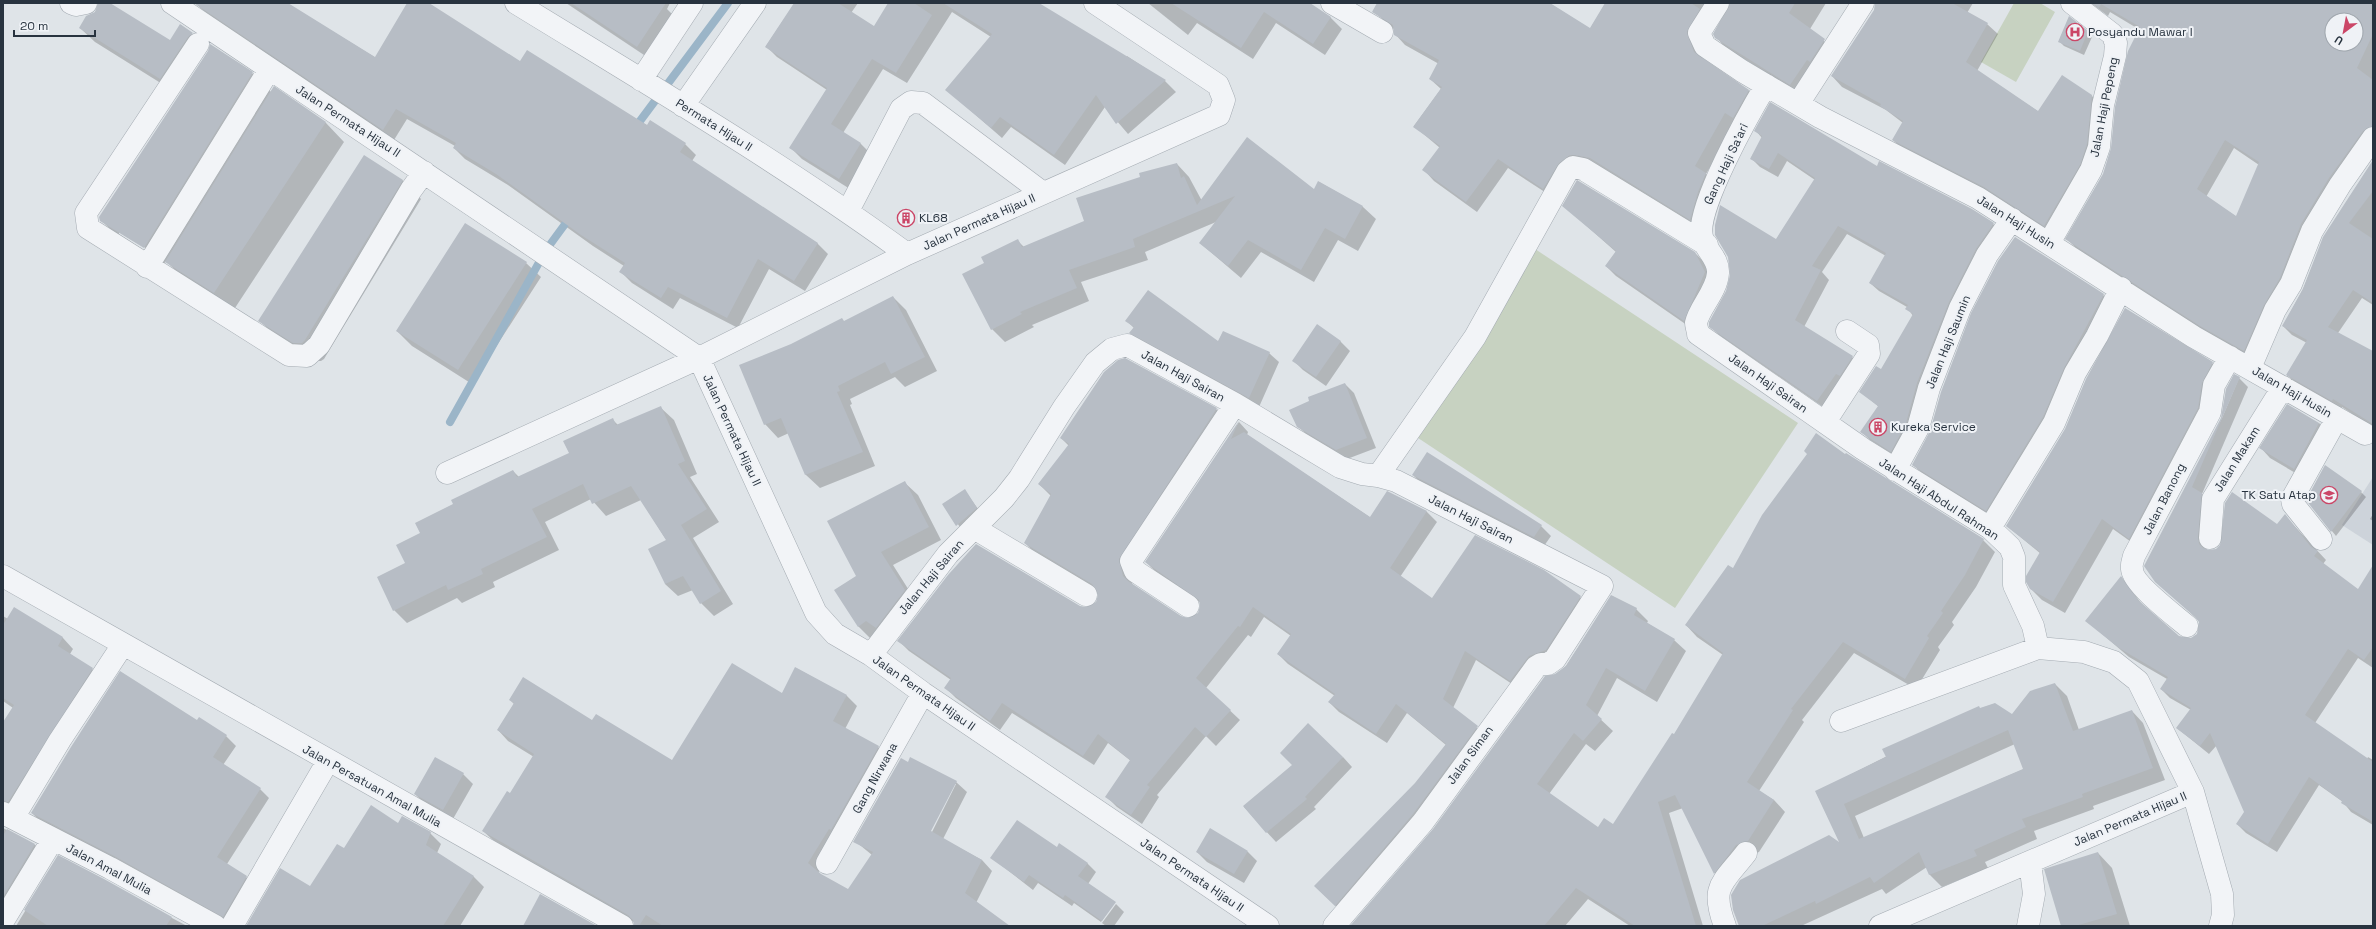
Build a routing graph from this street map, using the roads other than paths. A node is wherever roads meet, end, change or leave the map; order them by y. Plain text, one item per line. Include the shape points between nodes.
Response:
1 (71, 3) edge
2 (86, 3) edge
3 (172, 3) edge
4 (516, 3) edge
5 (692, 3) edge
6 (755, 3) edge
7 (1095, 3) edge
8 (1332, 3) edge
9 (1718, 3) edge
10 (1863, 3) edge
11 (2072, 3) edge
12 (1382, 32) dead end
13 (198, 44) dead end
14 (269, 70) junction
15 (641, 80) junction
16 (1766, 85) junction
17 (1798, 104) junction
18 (683, 106) junction
19 (2373, 138) edge
20 (424, 172) junction
21 (1044, 193) junction
22 (848, 211) junction
23 (2012, 219) junction
24 (2049, 243) junction
25 (1707, 245) junction
26 (907, 254) junction
27 (148, 267) junction
28 (2121, 288) junction
29 (1847, 331) dead end
30 (1698, 334) joint
31 (2230, 357) junction
32 (699, 358) junction
33 (2250, 368) junction
34 (2283, 387) junction
35 (1235, 404) junction
36 (2337, 418) junction
37 (1822, 420) junction
38 (2365, 434) dead end
39 (1894, 470) junction
40 (447, 472) dead end
41 (1378, 476) junction
42 (974, 528) junction
43 (1990, 528) junction
44 (2210, 538) dead end
45 (2321, 539) dead end
46 (3, 576) edge
47 (1602, 586) joint
48 (1086, 595) dead end
49 (1188, 606) dead end
50 (2187, 626) dead end
51 (122, 646) junction
52 (2038, 648) junction
53 (871, 655) junction
54 (923, 693) junction
55 (1841, 721) dead end
56 (328, 761) junction
57 (2193, 792) junction
58 (8, 815) edge
59 (53, 839) junction
60 (1746, 853) dead end
61 (2030, 862) junction
62 (828, 863) dead end
63 (3, 921) edge
64 (215, 926) edge
65 (232, 926) edge
66 (622, 926) edge
67 (1268, 926) edge
68 (1334, 926) edge
69 (1725, 926) edge
70 (1880, 926) edge
71 (2028, 926) edge
72 (2220, 926) edge

1 - 2 street
3 - 14 street, Jalan Permata Hijau II
4 - 15 street, Permata Hijau II
5 - 15 street
6 - 18 street
7 - 21 street, Jalan Permata Hijau II via 1218,85 1224,100 1219,115
8 - 12 street
9 - 16 street, Jalan Haji Husin via 1699,33 1704,46
10 - 17 street
11 - 24 street, Jalan Haji Pepeng via 2112,34 2116,43 2115,56 2104,105 2099,147 2091,170
13 - 27 street via 86,213 88,228
14 - 20 street, Jalan Permata Hijau II
14 - 27 street
15 - 18 street, Permata Hijau II
16 - 17 street, Jalan Haji Husin
16 - 25 street, Gang Haji Sa'ari via 1750,111 1705,209 1702,237
17 - 23 street, Jalan Haji Husin via 1978,198
18 - 22 street, Permata Hijau II
19 - 33 street via 2312,231 2291,284 2275,310
20 - 27 street via 320,345 307,356 289,355
20 - 32 street, Jalan Permata Hijau II
21 - 22 street, Jalan Permata Hijau II via 923,103 911,102 902,109
21 - 26 street, Jalan Permata Hijau II
22 - 26 street, Permata Hijau II
23 - 24 street, Jalan Haji Husin
23 - 39 street, Jalan Haji Saumin via 1987,255 1960,308 1918,428
24 - 28 street, Jalan Haji Husin
25 - 30 street, Gang Haji Sa'ari via 1715,258 1718,272 1711,295 1696,323
25 - 41 street via 1583,169 1573,167 1567,172 1475,337
26 - 32 street, Jalan Permata Hijau II
28 - 31 street, Jalan Haji Husin
28 - 43 street via 2075,373 2054,423
29 - 37 street via 1868,345 1869,354
30 - 37 street, Jalan Haji Sairan
31 - 33 street, Jalan Haji Husin
31 - 50 street, Jalan Banong via 2214,385 2210,412 2134,556 2134,576 2156,600
32 - 40 street, Jalan Permata Hijau II
32 - 53 street, Jalan Permata Hijau II via 816,613 835,634
33 - 34 street, Jalan Haji Husin
34 - 36 street, Jalan Haji Husin
34 - 44 street, Jalan Makam via 2213,499
35 - 41 street, Jalan Haji Sairan via 1340,467
35 - 42 street, Jalan Haji Sairan via 1127,345 1112,349 1082,380 1019,479
35 - 49 street via 1131,561 1136,571
36 - 38 street, Jalan Haji Husin
36 - 45 street via 2292,499 2293,504
37 - 39 street, Jalan Haji Abdul Rahman
39 - 43 street, Jalan Haji Abdul Rahman
41 - 47 street, Jalan Haji Sairan via 1396,481 1450,507
42 - 48 street
42 - 53 street, Jalan Haji Sairan via 924,583
43 - 52 street, Jalan Haji Abdul Rahman via 2010,547 2014,557 2014,585 2033,626
46 - 51 street, Jalan Persatuan Amal Mulia
47 - 68 street, Jalan Siman via 1555,659 1536,667 1423,822
51 - 56 street, Jalan Persatuan Amal Mulia
51 - 58 street
52 - 55 street, Jalan Permata Hijau II
52 - 57 street, Jalan Permata Hijau II via 2084,652 2114,662 2138,681
53 - 54 street, Jalan Permata Hijau II
54 - 62 street, Gang Nirwana
54 - 67 street, Jalan Permata Hijau II
56 - 65 street
56 - 66 street, Jalan Persatuan Amal Mulia
57 - 61 street, Jalan Permata Hijau II
57 - 72 street via 2222,894 2223,915
58 - 59 street, Jalan Amal Mulia
59 - 63 street
59 - 64 street, Jalan Amal Mulia
60 - 69 street via 1717,893 1718,907
61 - 70 street, Jalan Permata Hijau II
61 - 71 street via 2034,894

